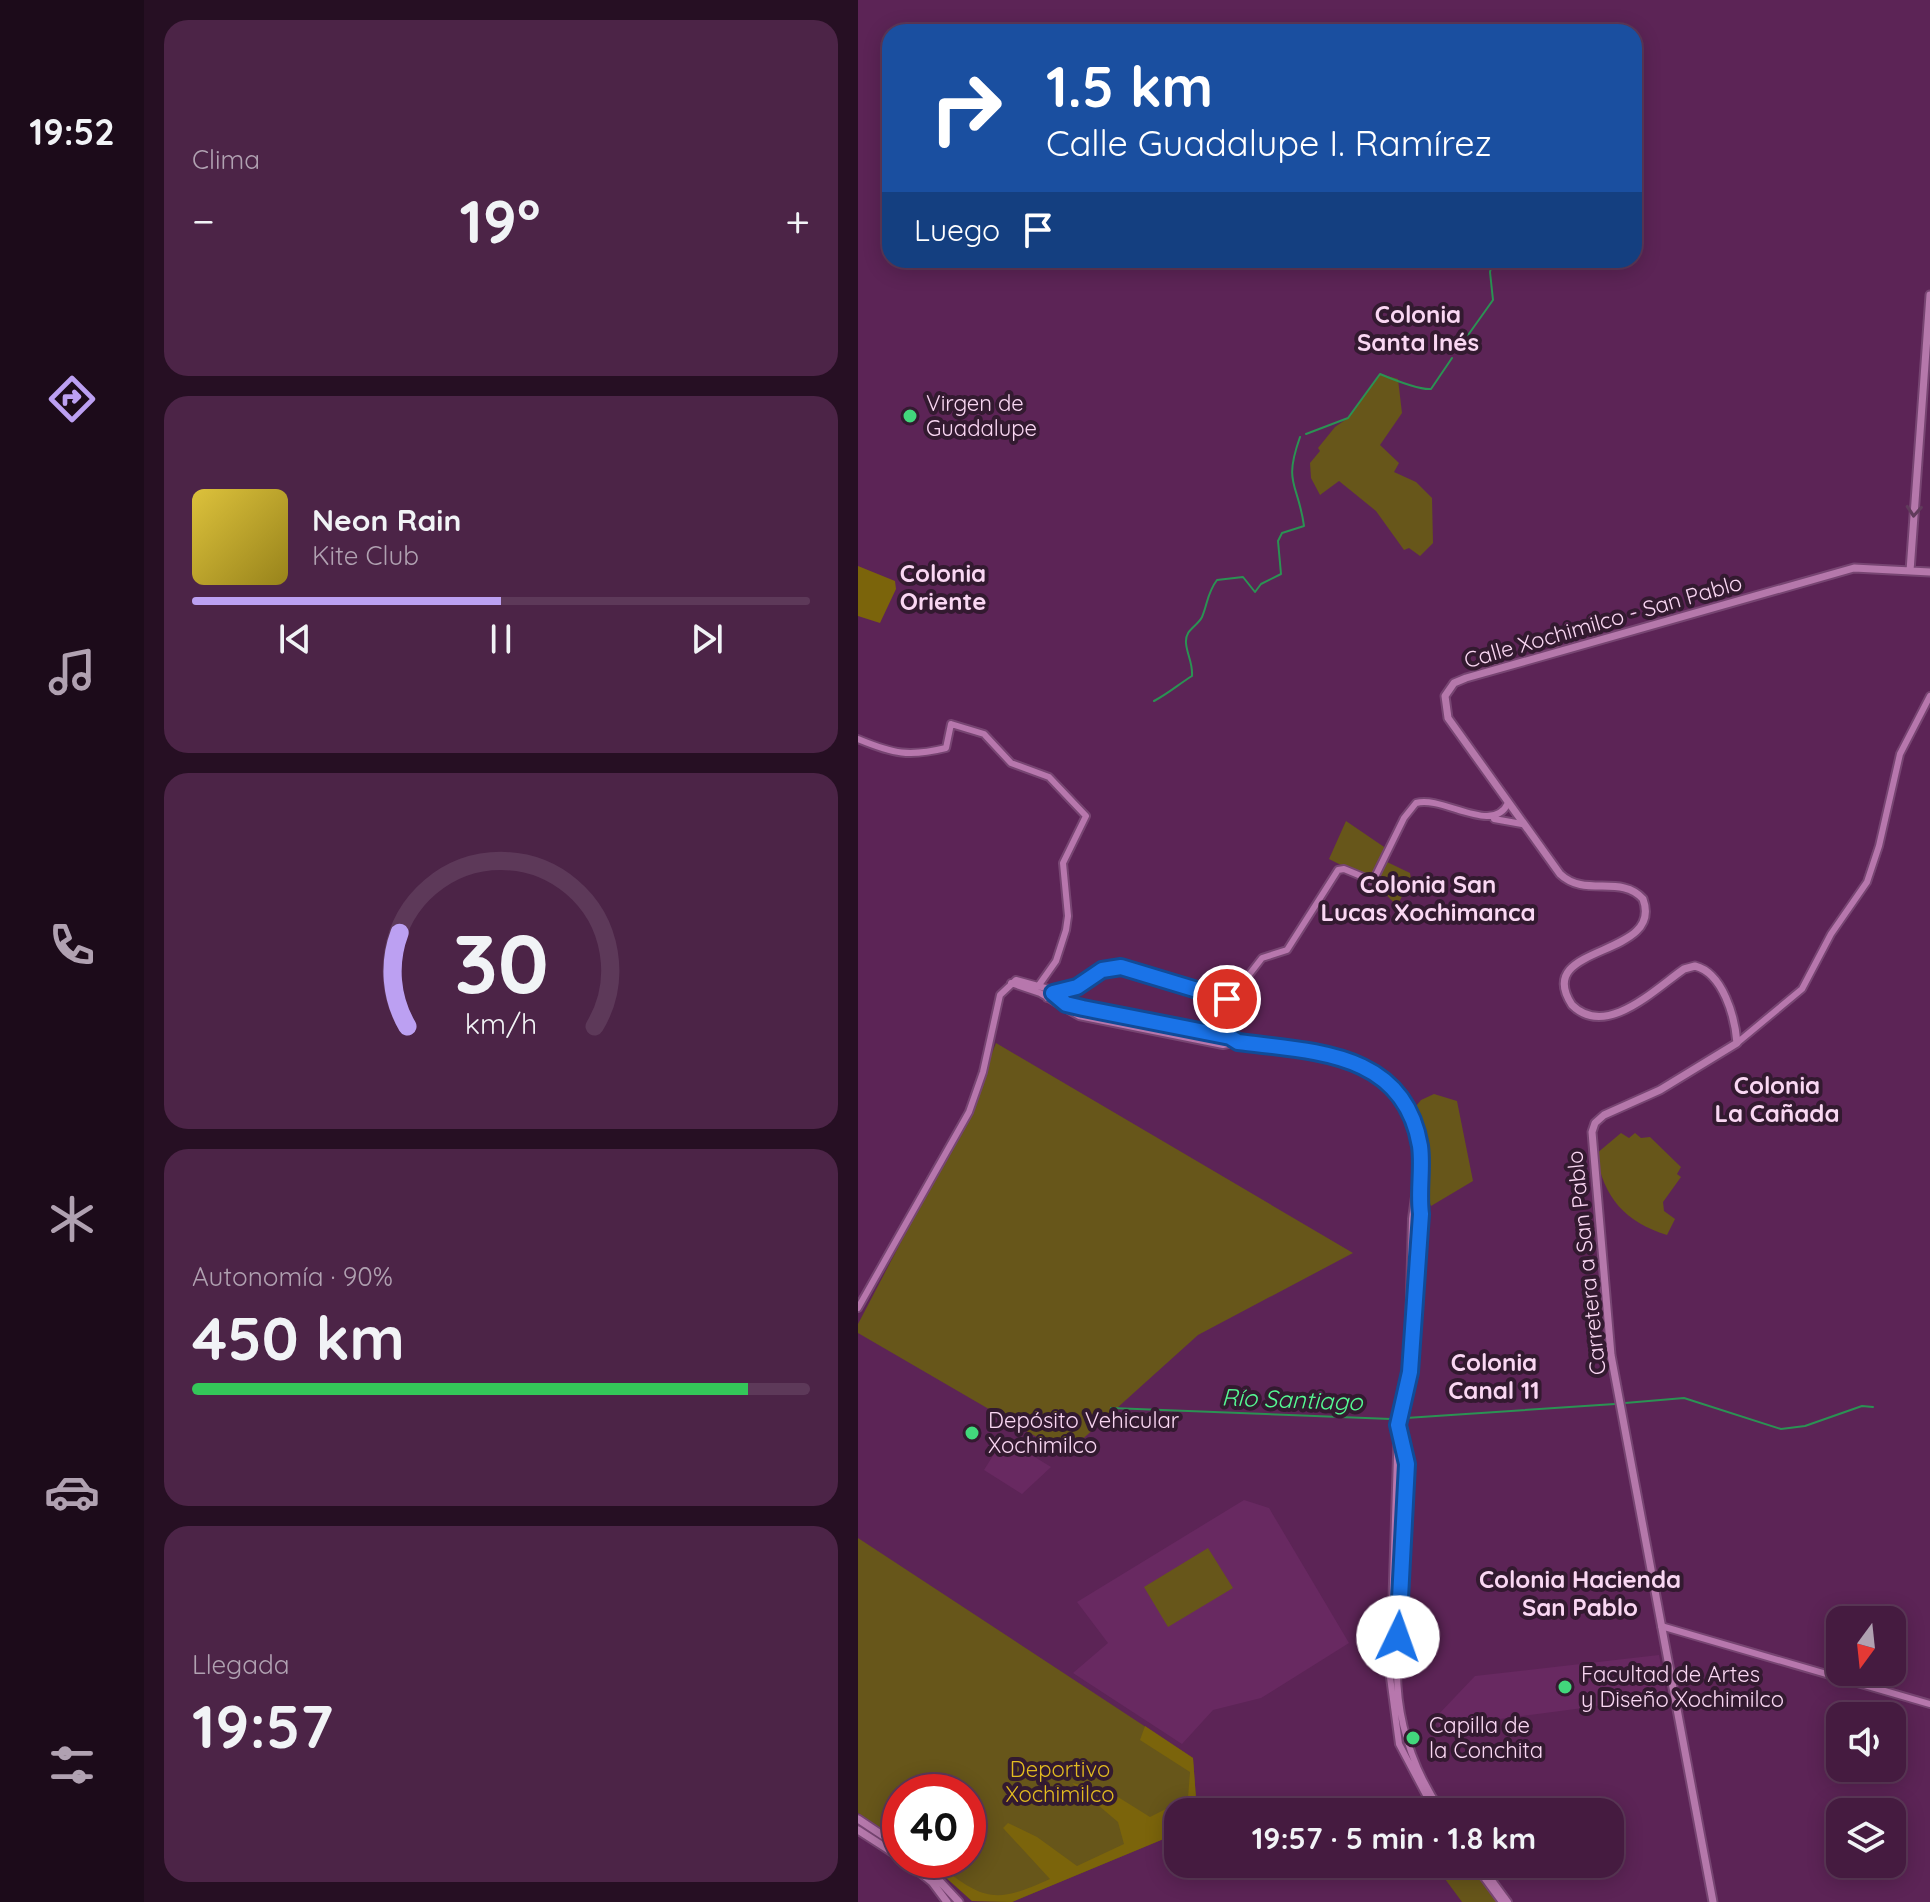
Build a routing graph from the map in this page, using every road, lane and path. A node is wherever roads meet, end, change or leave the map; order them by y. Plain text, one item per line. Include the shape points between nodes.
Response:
1 (1930, 295) edge
2 (1910, 571) junction
3 (1930, 572) edge
4 (1930, 696) edge
5 (858, 739) edge
6 (1508, 803) junction
7 (1491, 818) junction
8 (1522, 824) junction
9 (1045, 978) junction
10 (1033, 986) junction
11 (1050, 993) junction
12 (1083, 1008) junction
13 (1083, 1017) junction
14 (1238, 1042) junction
15 (1737, 1043) junction
16 (858, 1308) edge
17 (1661, 1626) junction
18 (1930, 1704) edge
19 (1408, 1755) junction
20 (1428, 1798) edge
21 (1434, 1798) edge
22 (858, 1819) edge
23 (858, 1830) edge
24 (882, 1835) edge
25 (882, 1845) edge
26 (927, 1878) edge
27 (937, 1878) edge
28 (1484, 1878) edge
29 (1490, 1878) edge
30 (947, 1902) edge
31 (959, 1902) edge
32 (1502, 1902) edge
33 (1508, 1902) edge
34 (1713, 1902) edge

1 -> 2 main road
2 - 3 main road, Calle Xochimilco - San Pablo
2 - 6 main road, Calle Xochimilco - San Pablo via 1854,568 1454,683 1445,696 1448,718
4 - 15 street via 1900,754 1867,882 1802,989
5 - 9 street via 910,755 946,748 951,724 984,734 1011,763 1042,772 1086,816 1063,863 1068,916 1056,961
6 - 7 street
6 - 8 main road
7 - 8 street
7 - 11 street via 1434,801 1416,803 1373,881 1338,870 1287,950 1262,958 1231,998 1219,999 1121,967
8 - 15 main road via 1566,880 1588,888 1629,888 1646,904 1645,921 1633,936 1571,968 1567,985 1572,1005 1584,1015 1606,1018 1695,966 1713,976 1734,1017
9 - 10 street
9 - 11 street
10 - 11 street
10 - 16 street via 1011,983 997,1004 969,1112
11 - 12 street
11 - 13 street
12 - 13 street
12 - 14 street
13 - 14 street via 1223,1045
14 - 19 street via 1339,1058 1381,1076 1403,1100 1420,1148 1421,1214 1408,1376 1398,1425 1407,1464 1397,1677
15 - 17 main road, Carretera a San Pablo via 1660,1090 1604,1115 1592,1132 1611,1355
17 - 18 street
17 - 34 main road, Carretera a San Pablo
19 - 20 street
19 - 21 street
22 - 24 main road
23 - 25 main road
26 - 30 main road
27 - 31 main road
28 - 32 street
29 - 33 street

